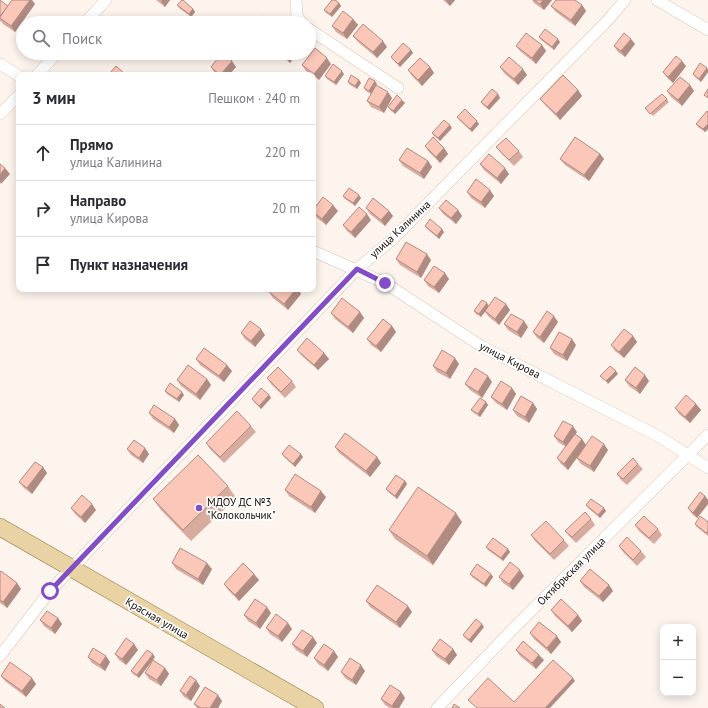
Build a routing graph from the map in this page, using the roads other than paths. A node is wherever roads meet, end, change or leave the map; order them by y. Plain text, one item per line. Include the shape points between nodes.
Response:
1 (106, 0) edge
2 (296, 0) edge
3 (625, 0) edge
4 (657, 0) edge
5 (91, 16) edge
6 (297, 16) edge
7 (708, 30) edge
8 (316, 34) edge
9 (52, 60) edge
10 (0, 64) edge
11 (41, 72) edge
12 (16, 74) edge
13 (398, 88) dead end
14 (16, 98) edge
15 (0, 114) edge
16 (316, 252) edge
17 (357, 269) junction
18 (708, 435) edge
19 (687, 456) junction
20 (708, 468) edge
21 (0, 527) edge
22 (71, 569) junction
23 (0, 656) edge
24 (315, 708) edge
25 (437, 708) edge

1 - 5 street
2 - 6 street
3 - 17 street, улица Калинина via 394,238
4 - 7 street
8 - 13 street
9 - 11 street
10 - 12 street
14 - 15 street
16 - 17 street, улица Кирова
17 - 19 street, улица Кирова via 385,283 481,346 658,436
17 - 22 street, улица Калинина
18 - 19 street, Октябрьская улица
19 - 20 street, улица Кирова
19 - 25 street, Октябрьская улица
21 - 22 main road, Красная улица
22 - 23 street, улица Калинина via 50,591
22 - 24 main road, Красная улица

